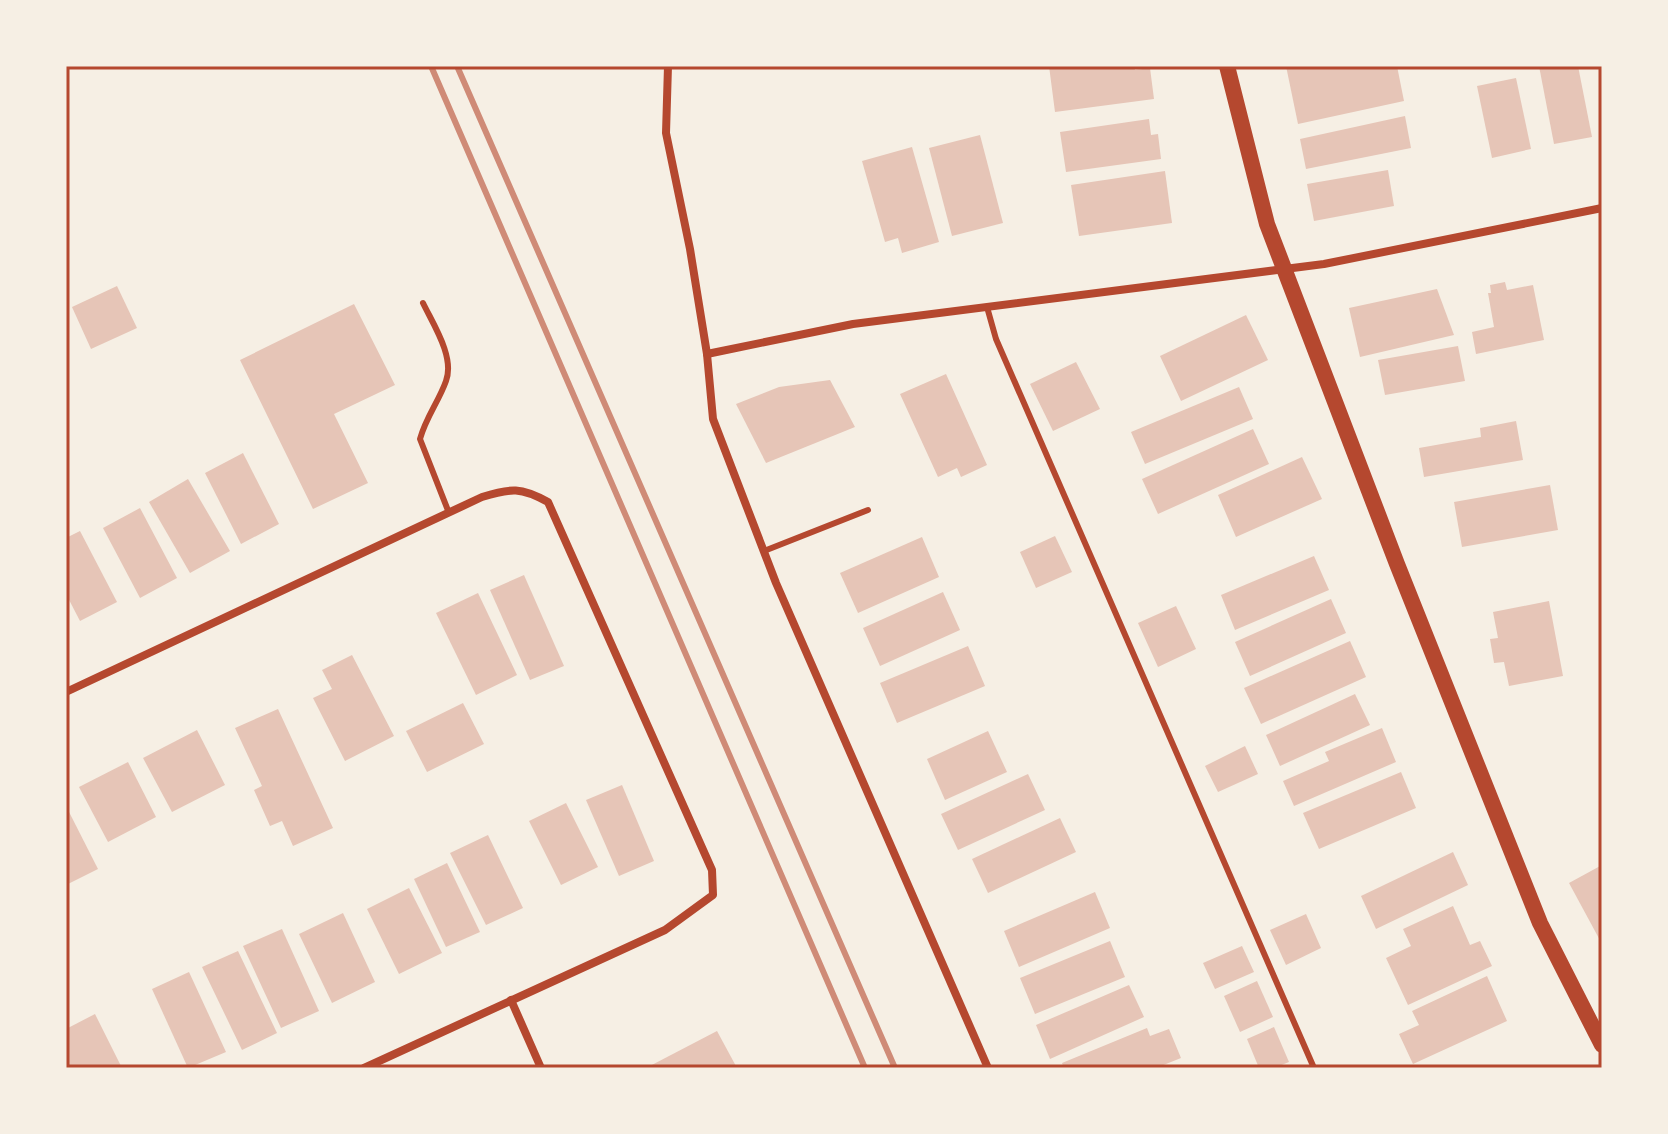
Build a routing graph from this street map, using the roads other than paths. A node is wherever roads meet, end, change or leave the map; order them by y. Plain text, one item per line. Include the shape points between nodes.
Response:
1 (668, 66) edge
2 (1227, 66) edge
3 (1602, 208) edge
4 (1286, 270) junction
5 (423, 303) dead end
6 (987, 307) junction
7 (707, 354) junction
8 (868, 510) dead end
9 (449, 513) junction
10 (764, 551) junction
11 (66, 692) edge
12 (511, 1000) junction
13 (1602, 1045) edge
14 (364, 1068) edge
15 (541, 1068) edge
16 (988, 1068) edge
17 (1314, 1068) edge

1 - 7 street via 666,133
2 - 4 main road via 1267,224
3 - 4 street
4 - 6 street
4 - 13 main road via 1499,823 1540,923
5 - 9 lane via 448,362 447,379 420,439
6 - 7 street via 853,324
6 - 17 lane via 996,339
7 - 10 street via 713,419
8 - 10 lane
9 - 11 street
9 - 12 street via 506,490 527,490 548,502 712,870 713,895 665,930
10 - 16 street
12 - 14 street
12 - 15 street

